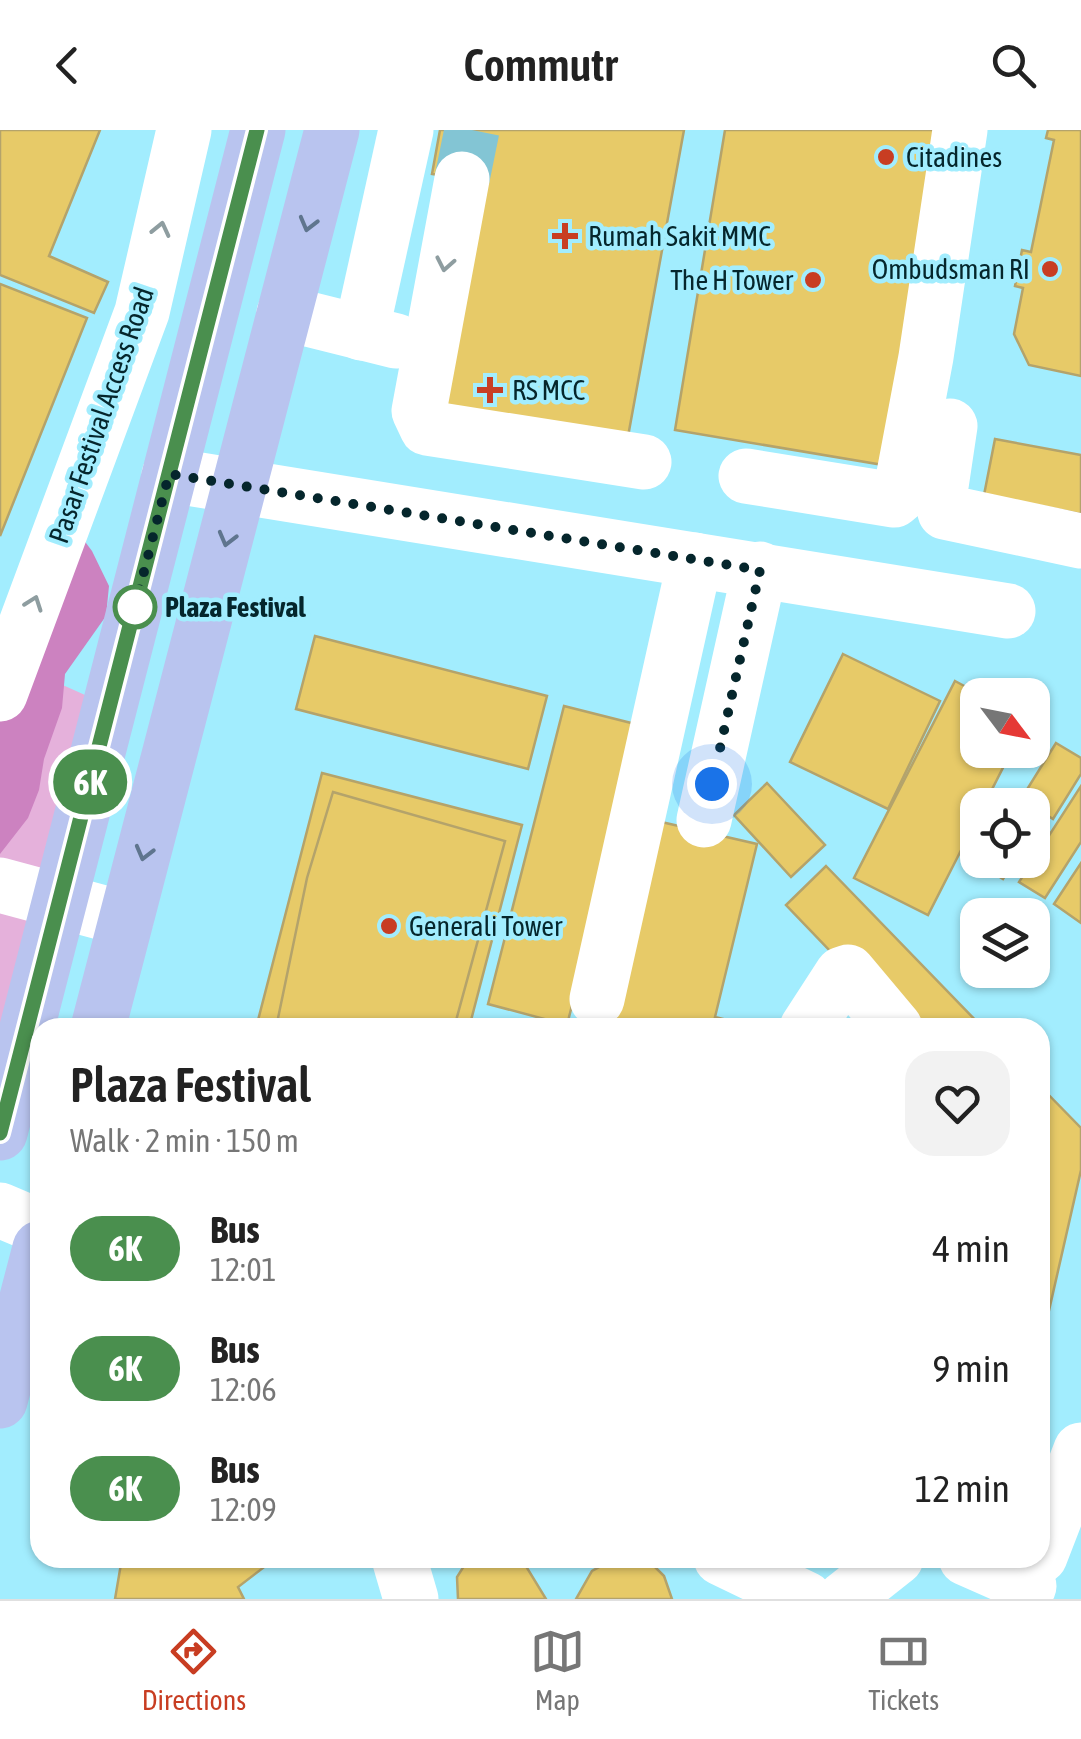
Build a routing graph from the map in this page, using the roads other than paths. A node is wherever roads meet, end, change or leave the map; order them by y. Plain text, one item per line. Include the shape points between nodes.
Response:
1 (184, 130) edge
2 (258, 130) edge
3 (332, 130) edge
4 (406, 130) edge
5 (960, 130) edge
6 (994, 130) edge
7 (462, 179) tunnel mouth
8 (284, 314) junction
9 (362, 334) junction
10 (429, 349) junction
11 (644, 462) dead end
12 (169, 474) junction
13 (746, 476) dead end
14 (241, 486) junction
15 (1081, 541) edge
16 (696, 560) junction
17 (760, 570) junction
18 (1008, 610) dead end
19 (0, 694) edge
20 (704, 820) dead end
21 (0, 884) edge
22 (60, 901) junction
23 (126, 919) junction
24 (596, 999) dead end
25 (101, 1018) edge
26 (813, 1018) edge
27 (887, 1018) edge
28 (21, 1046) edge
29 (0, 1133) edge
30 (0, 1210) edge
31 (30, 1223) edge
32 (30, 1286) edge
33 (0, 1402) edge
34 (1081, 1450) edge
35 (1050, 1531) edge
36 (401, 1568) edge
37 (742, 1568) edge
38 (883, 1568) edge
39 (1005, 1568) edge
40 (1033, 1575) edge
41 (411, 1599) edge
42 (806, 1599) edge
43 (844, 1599) edge

19 -> 1 street, Pasar Festival Access Road via 142,312
2 - 12 main road
3 -> 8 main road
4 - 9 street
5 - 13 street via 900,495 894,500
6 - 15 street via 940,503 945,512 972,520
7 -> 10 street
8 - 9 street
8 - 14 main road
9 - 10 street
10 - 11 street via 419,411 426,428
12 - 14 street
12 - 22 main road
14 - 16 street
14 -> 23 main road
16 - 17 street
16 - 24 street
17 - 18 street
17 - 20 street
21 - 22 street
22 - 23 street
22 - 28 main road
23 - 25 main road
26 - 27 street via 848,972
28 - 29 main road
30 - 31 street
32 - 33 main road
34 - 35 street
36 - 41 street
37 - 42 street
38 - 43 street
39 - 40 street

